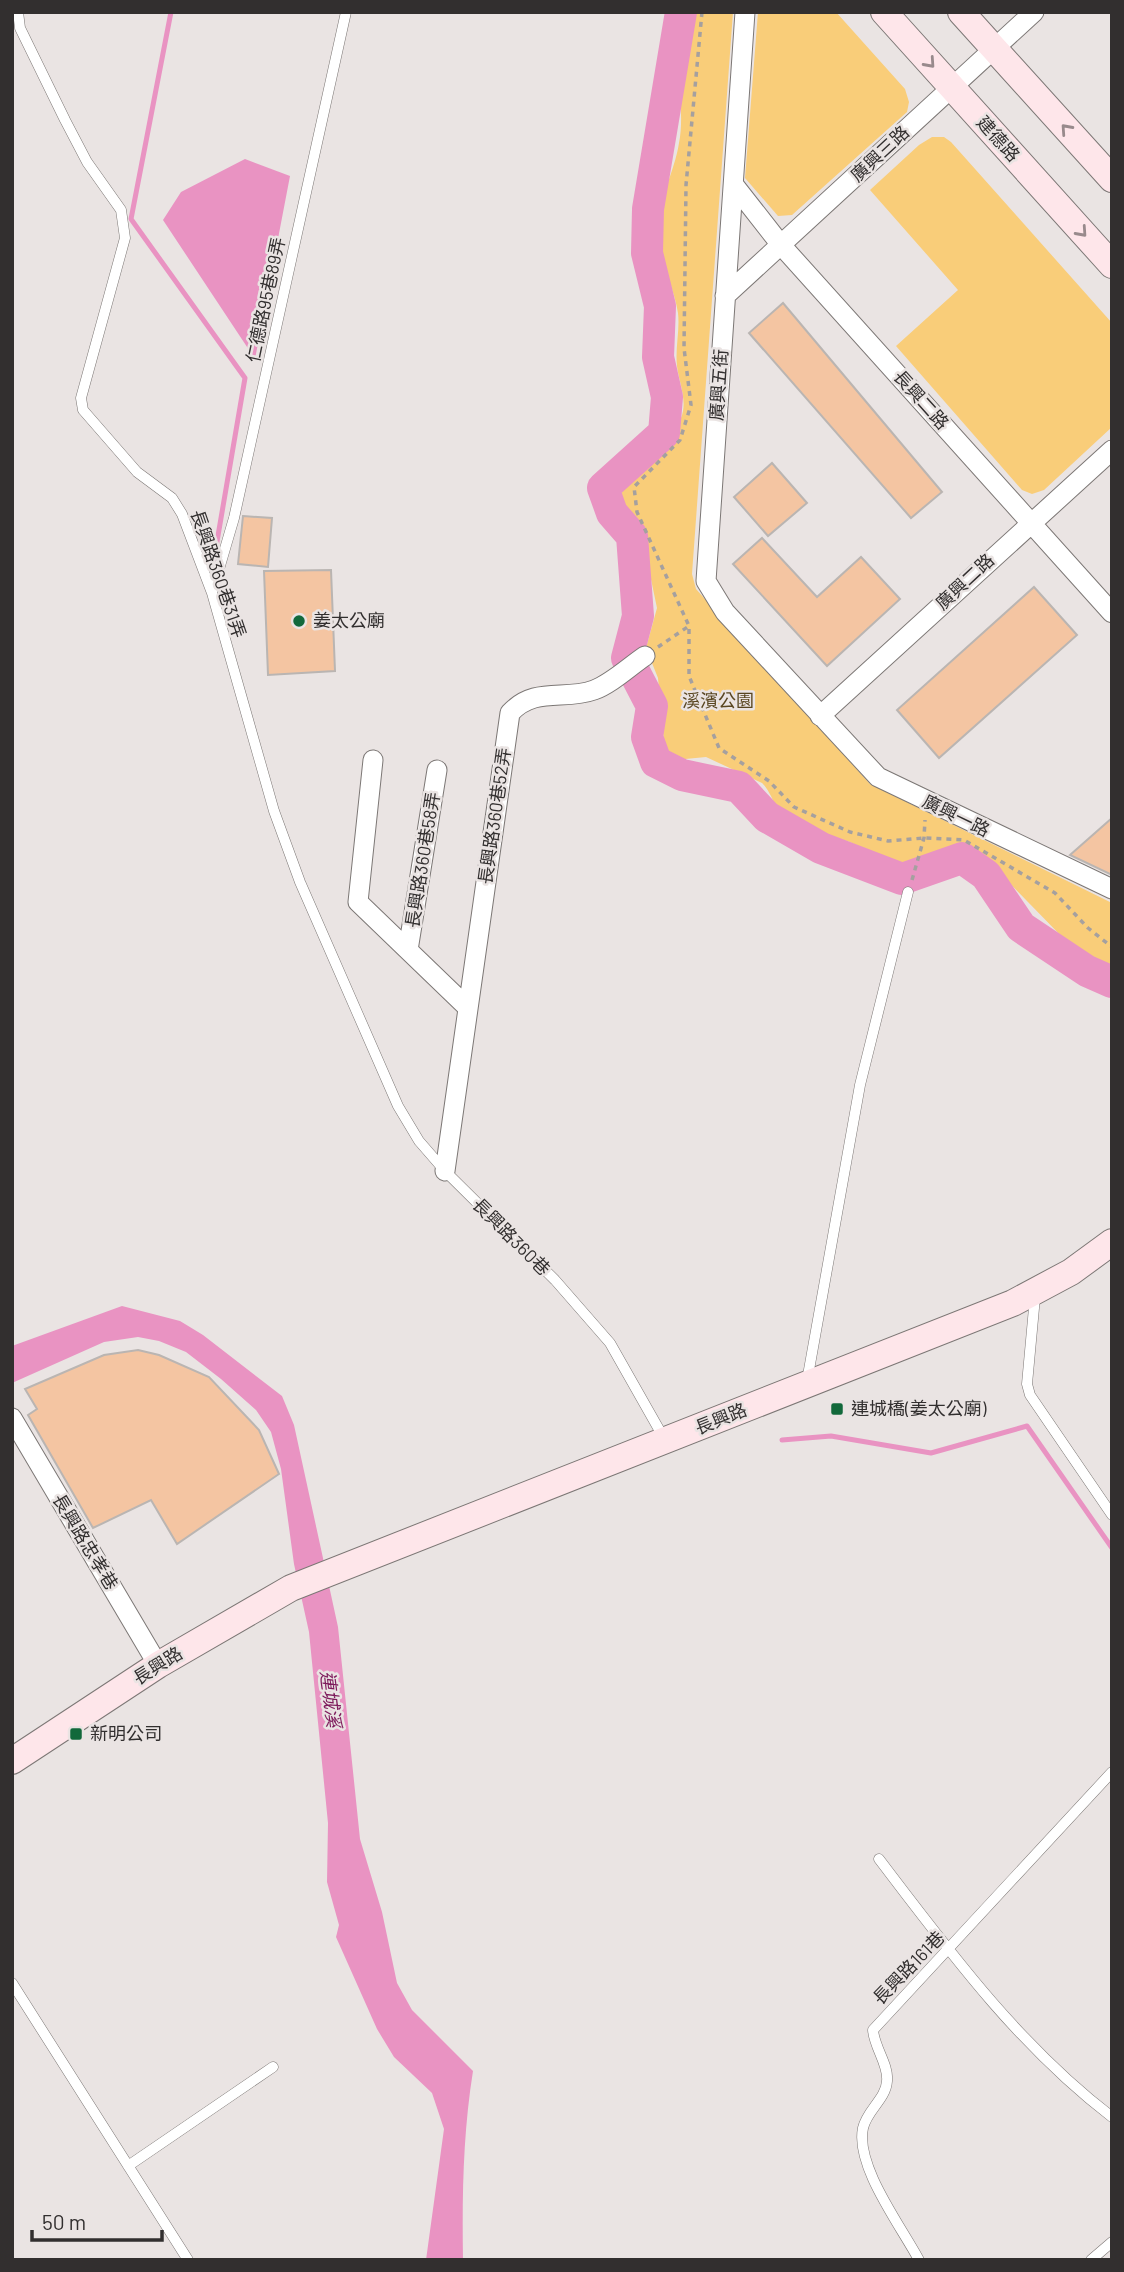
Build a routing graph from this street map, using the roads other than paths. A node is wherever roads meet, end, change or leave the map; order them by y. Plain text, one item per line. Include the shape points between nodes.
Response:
1 (18, 12) edge
2 (346, 12) edge
3 (745, 12) edge
4 (884, 12) edge
5 (961, 12) edge
6 (1034, 12) edge
7 (995, 50) junction
8 (952, 88) junction
9 (1112, 179) edge
10 (734, 185) junction
11 (782, 245) junction
12 (1112, 265) edge
13 (725, 296) junction
14 (1112, 450) edge
15 (1031, 523) junction
16 (212, 593) junction
17 (1112, 613) edge
18 (645, 656) road end
19 (820, 716) junction
20 (373, 760) dead end
21 (438, 769) dead end
22 (1112, 889) edge
23 (908, 892) road end
24 (408, 950) junction
25 (468, 1009) junction
26 (445, 1171) junction
27 (1112, 1242) edge
28 (1035, 1294) junction
29 (806, 1385) junction
30 (12, 1418) edge
31 (666, 1441) junction
32 (1112, 1515) edge
33 (159, 1665) junction
34 (12, 1761) edge
35 (1112, 1772) edge
36 (879, 1859) dead end
37 (948, 1950) junction
38 (12, 1983) edge
39 (273, 2067) dead end
40 (1112, 2117) edge
41 (128, 2166) junction
42 (1112, 2242) edge
43 (188, 2260) edge
44 (919, 2260) edge
45 (1091, 2260) edge

1 - 16 lane, 長興路360巷31弄 via 29,49 87,162 121,210 125,225 81,398 83,410 137,472 172,498
2 - 16 lane, 仁德路95巷89弄 via 234,518
3 - 10 street, 廣興五街
4 -> 8 main road, 建德路
5 - 7 main road
6 - 7 street, 廣興三路
7 - 8 street, 廣興三路
9 -> 7 main road
8 - 11 street, 廣興三路
8 -> 12 main road, 建德路
10 - 11 street, 長興二路
10 - 13 street, 廣興五街
11 - 13 street, 廣興三路
11 - 15 street, 長興二路
13 - 19 street, 廣興五街 via 706,581 725,612
14 - 15 street, 廣興二路
15 - 17 street, 長興二路
15 - 19 street, 廣興二路
16 - 26 lane, 長興路360巷31弄 via 274,811 300,883 398,1106
18 - 25 street, 長興路360巷52弄 via 594,691 536,695 510,713
19 - 22 street, 廣興一路 via 878,777
20 - 24 street via 358,902
21 - 24 street, 長興路360巷58弄
23 - 29 lane via 860,1085
24 - 25 street
25 - 26 street
26 - 31 lane, 長興路360巷 via 555,1280 610,1343
27 - 28 main road, 長興路
28 - 29 main road, 長興路
28 - 32 lane via 1027,1384 1030,1395
29 - 31 main road, 長興路
30 - 33 street, 長興路忠孝巷
31 - 33 main road, 長興路 via 313,1578 247,1611
33 - 34 main road, 長興路
35 - 37 lane, 長興路161巷
36 - 37 lane
37 - 40 lane via 1027,2043
37 - 44 lane, 長興路161巷 via 873,2030 888,2084 862,2134 864,2161
38 - 41 lane
39 - 41 lane
41 - 43 lane
42 - 45 lane

